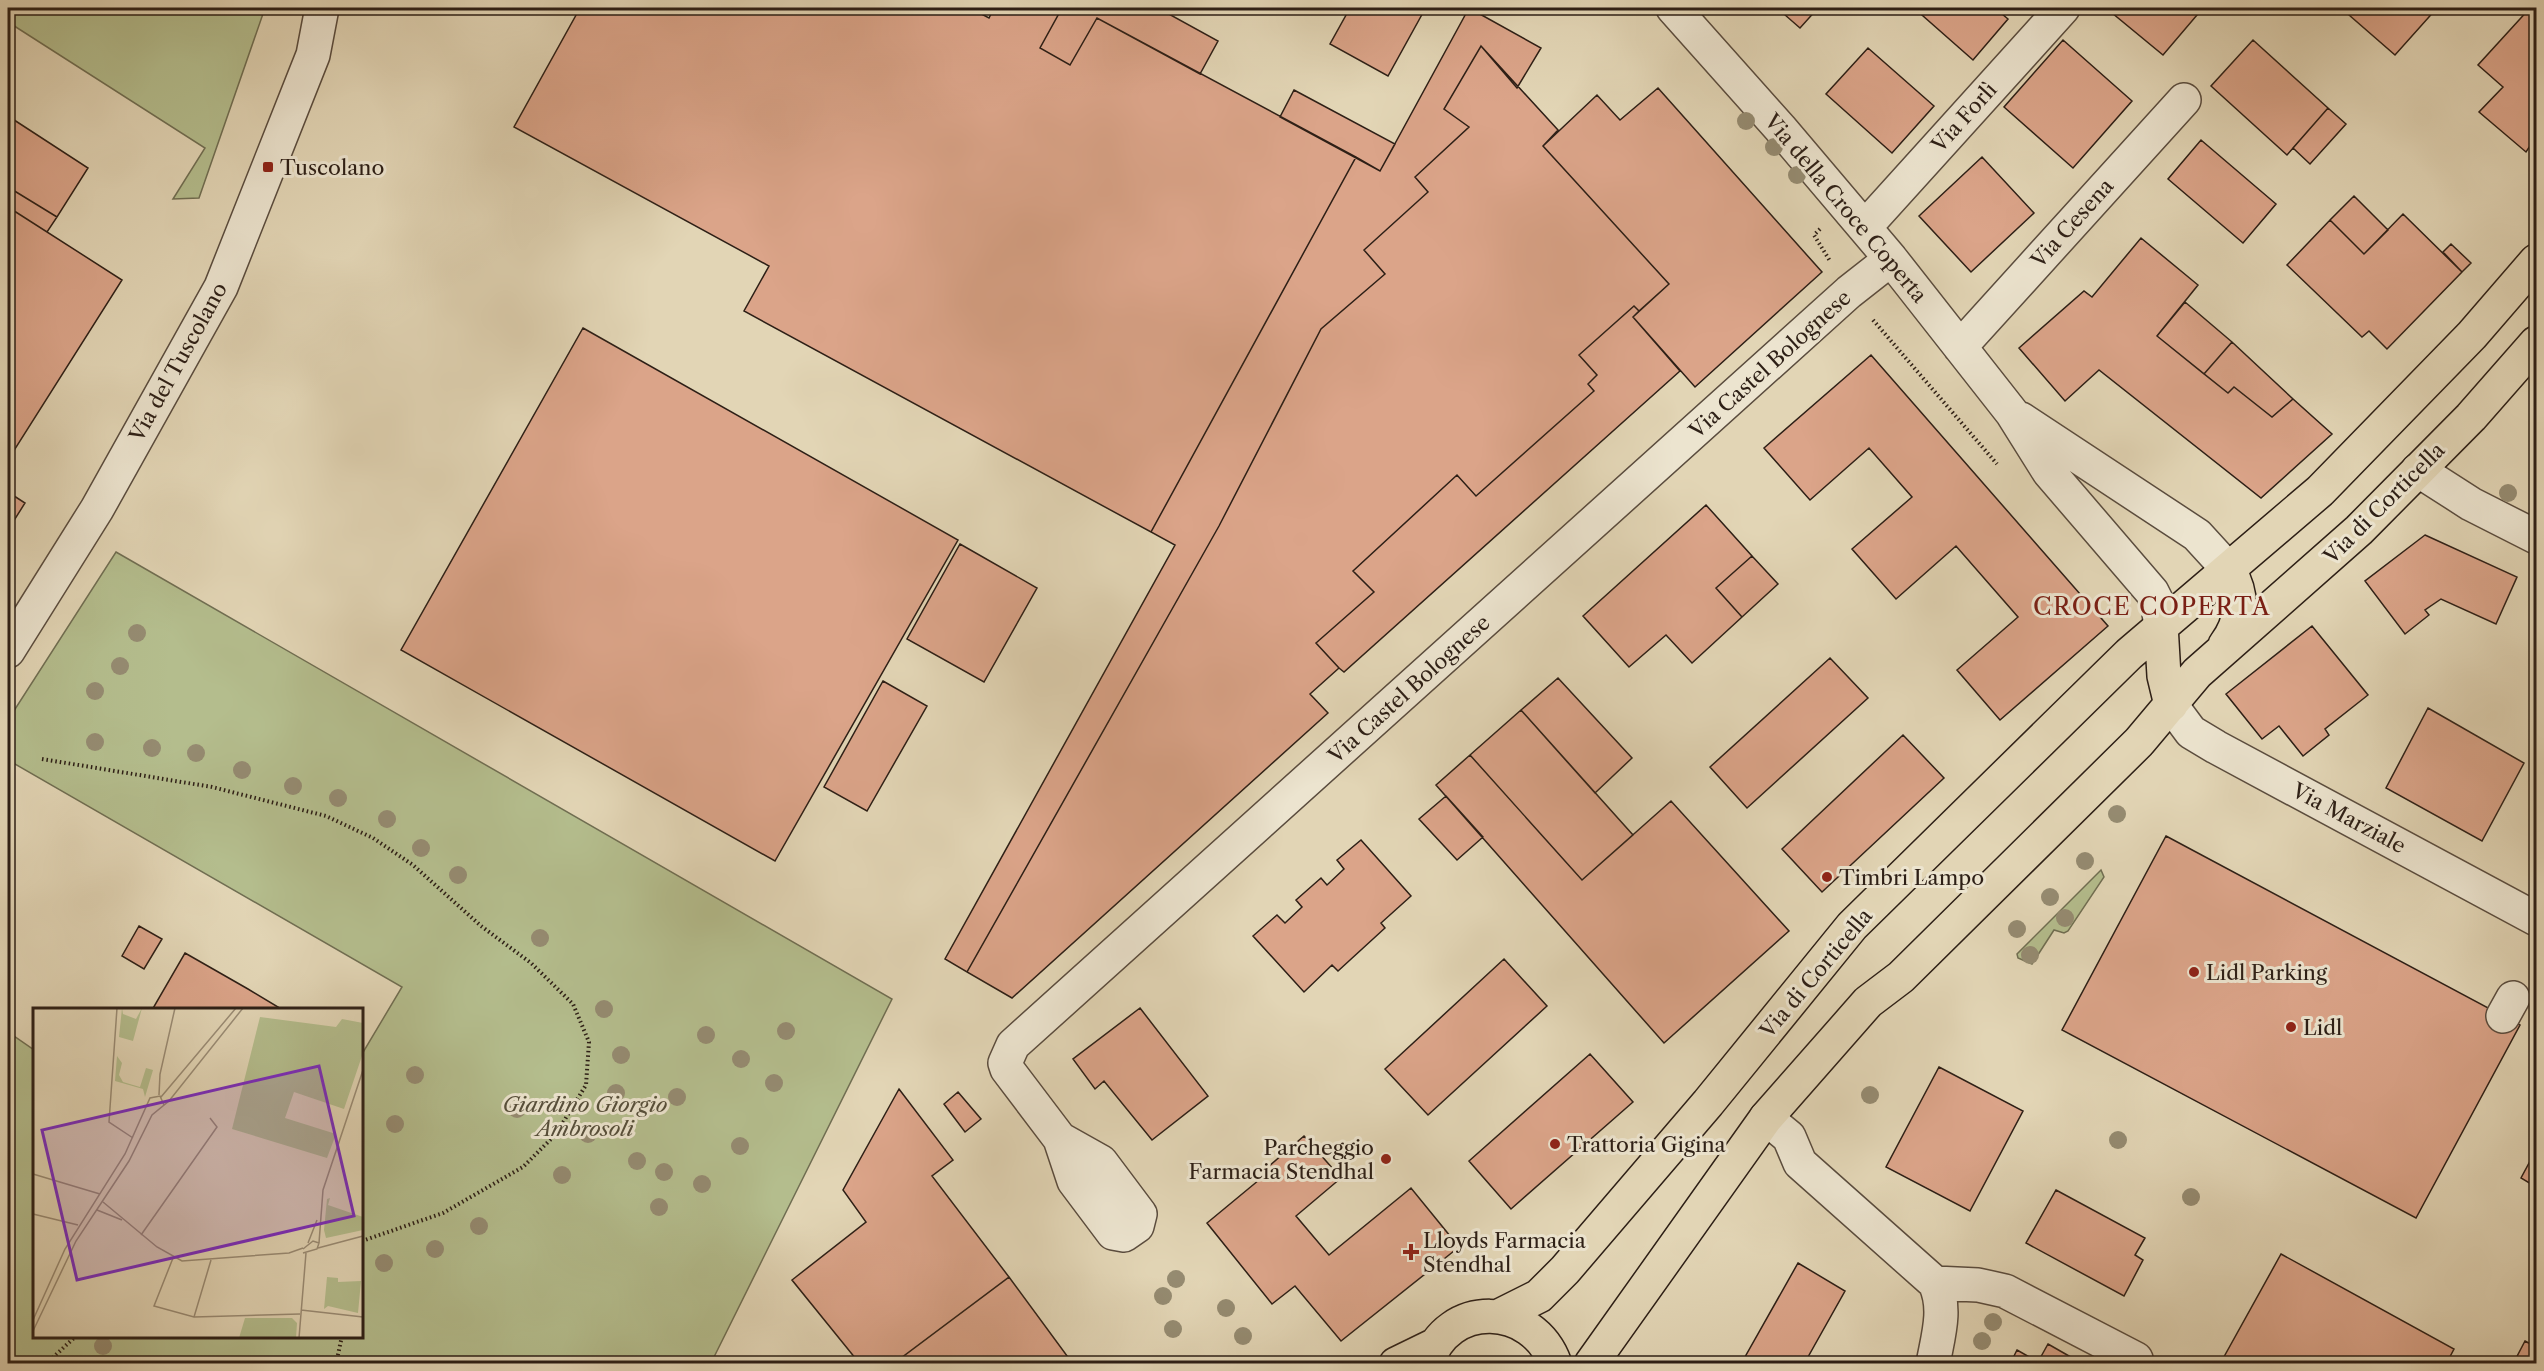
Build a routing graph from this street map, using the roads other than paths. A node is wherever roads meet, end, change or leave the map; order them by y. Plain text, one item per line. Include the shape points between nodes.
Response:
1 (322, 8) edge
2 (345, 8) edge
3 (1673, 8) edge
4 (2063, 8) edge
5 (313, 55) junction
6 (2184, 100) dead end
7 (1865, 227) junction
8 (1891, 259) junction
9 (2536, 261) edge
10 (2536, 343) edge
11 (1960, 347) junction
12 (2012, 413) junction
13 (2418, 470) junction
14 (2536, 537) edge
15 (2229, 570) junction
16 (2161, 625) junction
17 (8, 651) edge
18 (2220, 652) junction
19 (2171, 705) junction
20 (2536, 919) edge
21 (1766, 1118) junction
22 (1060, 1139) dead end
23 (1935, 1283) junction
24 (1499, 1316) junction
25 (1431, 1354) edge
26 (2136, 1359) dead end
27 (1396, 1364) edge
28 (1555, 1364) edge
29 (1591, 1364) edge
30 (1933, 1364) edge

1 - 5 street, Via del Tuscolano
2 - 5 street, Via del Tuscolano
3 - 7 street, Via della Croce Coperta
4 - 7 street, Via Forlì
5 - 17 street, Via del Tuscolano via 221,287 97,509
6 - 11 street, Via Cesena
7 - 8 street, Via della Croce Coperta
8 - 11 street, Via della Croce Coperta
8 - 22 street, Via Castel Bolognese via 1849,292 1012,1046 1005,1063 1007,1069
9 - 15 main road, Via di Corticella via 2472,335 2337,475
10 - 13 main road, Via di Corticella
11 - 12 street, Via della Croce Coperta
12 - 15 street, Via della Croce Coperta via 2197,535
12 - 16 street, Via della Croce Coperta via 2049,472 2152,592
13 - 14 street via 2471,504
13 - 18 main road, Via di Corticella via 2345,544
15 - 16 main road, Via di Corticella
15 - 18 main road, Via di Corticella via 2240,599 2240,618
16 - 19 main road via 2164,676
16 - 24 main road, Via di Corticella via 1852,926 1708,1103 1552,1283 1528,1304
18 - 19 main road, Via di Corticella
19 - 20 street, Via Marziale via 2191,732 2216,747
19 - 21 main road, Via di Corticella via 2127,754 1907,971 1868,1002
21 - 23 street via 1789,1137 1800,1163
21 - 29 main road, Via di Corticella
23 - 26 street via 2005,1291
23 - 30 street via 1942,1309
24 - 25 main road via 1463,1322
24 - 28 main road via 1520,1322 1538,1334
25 - 27 main road

